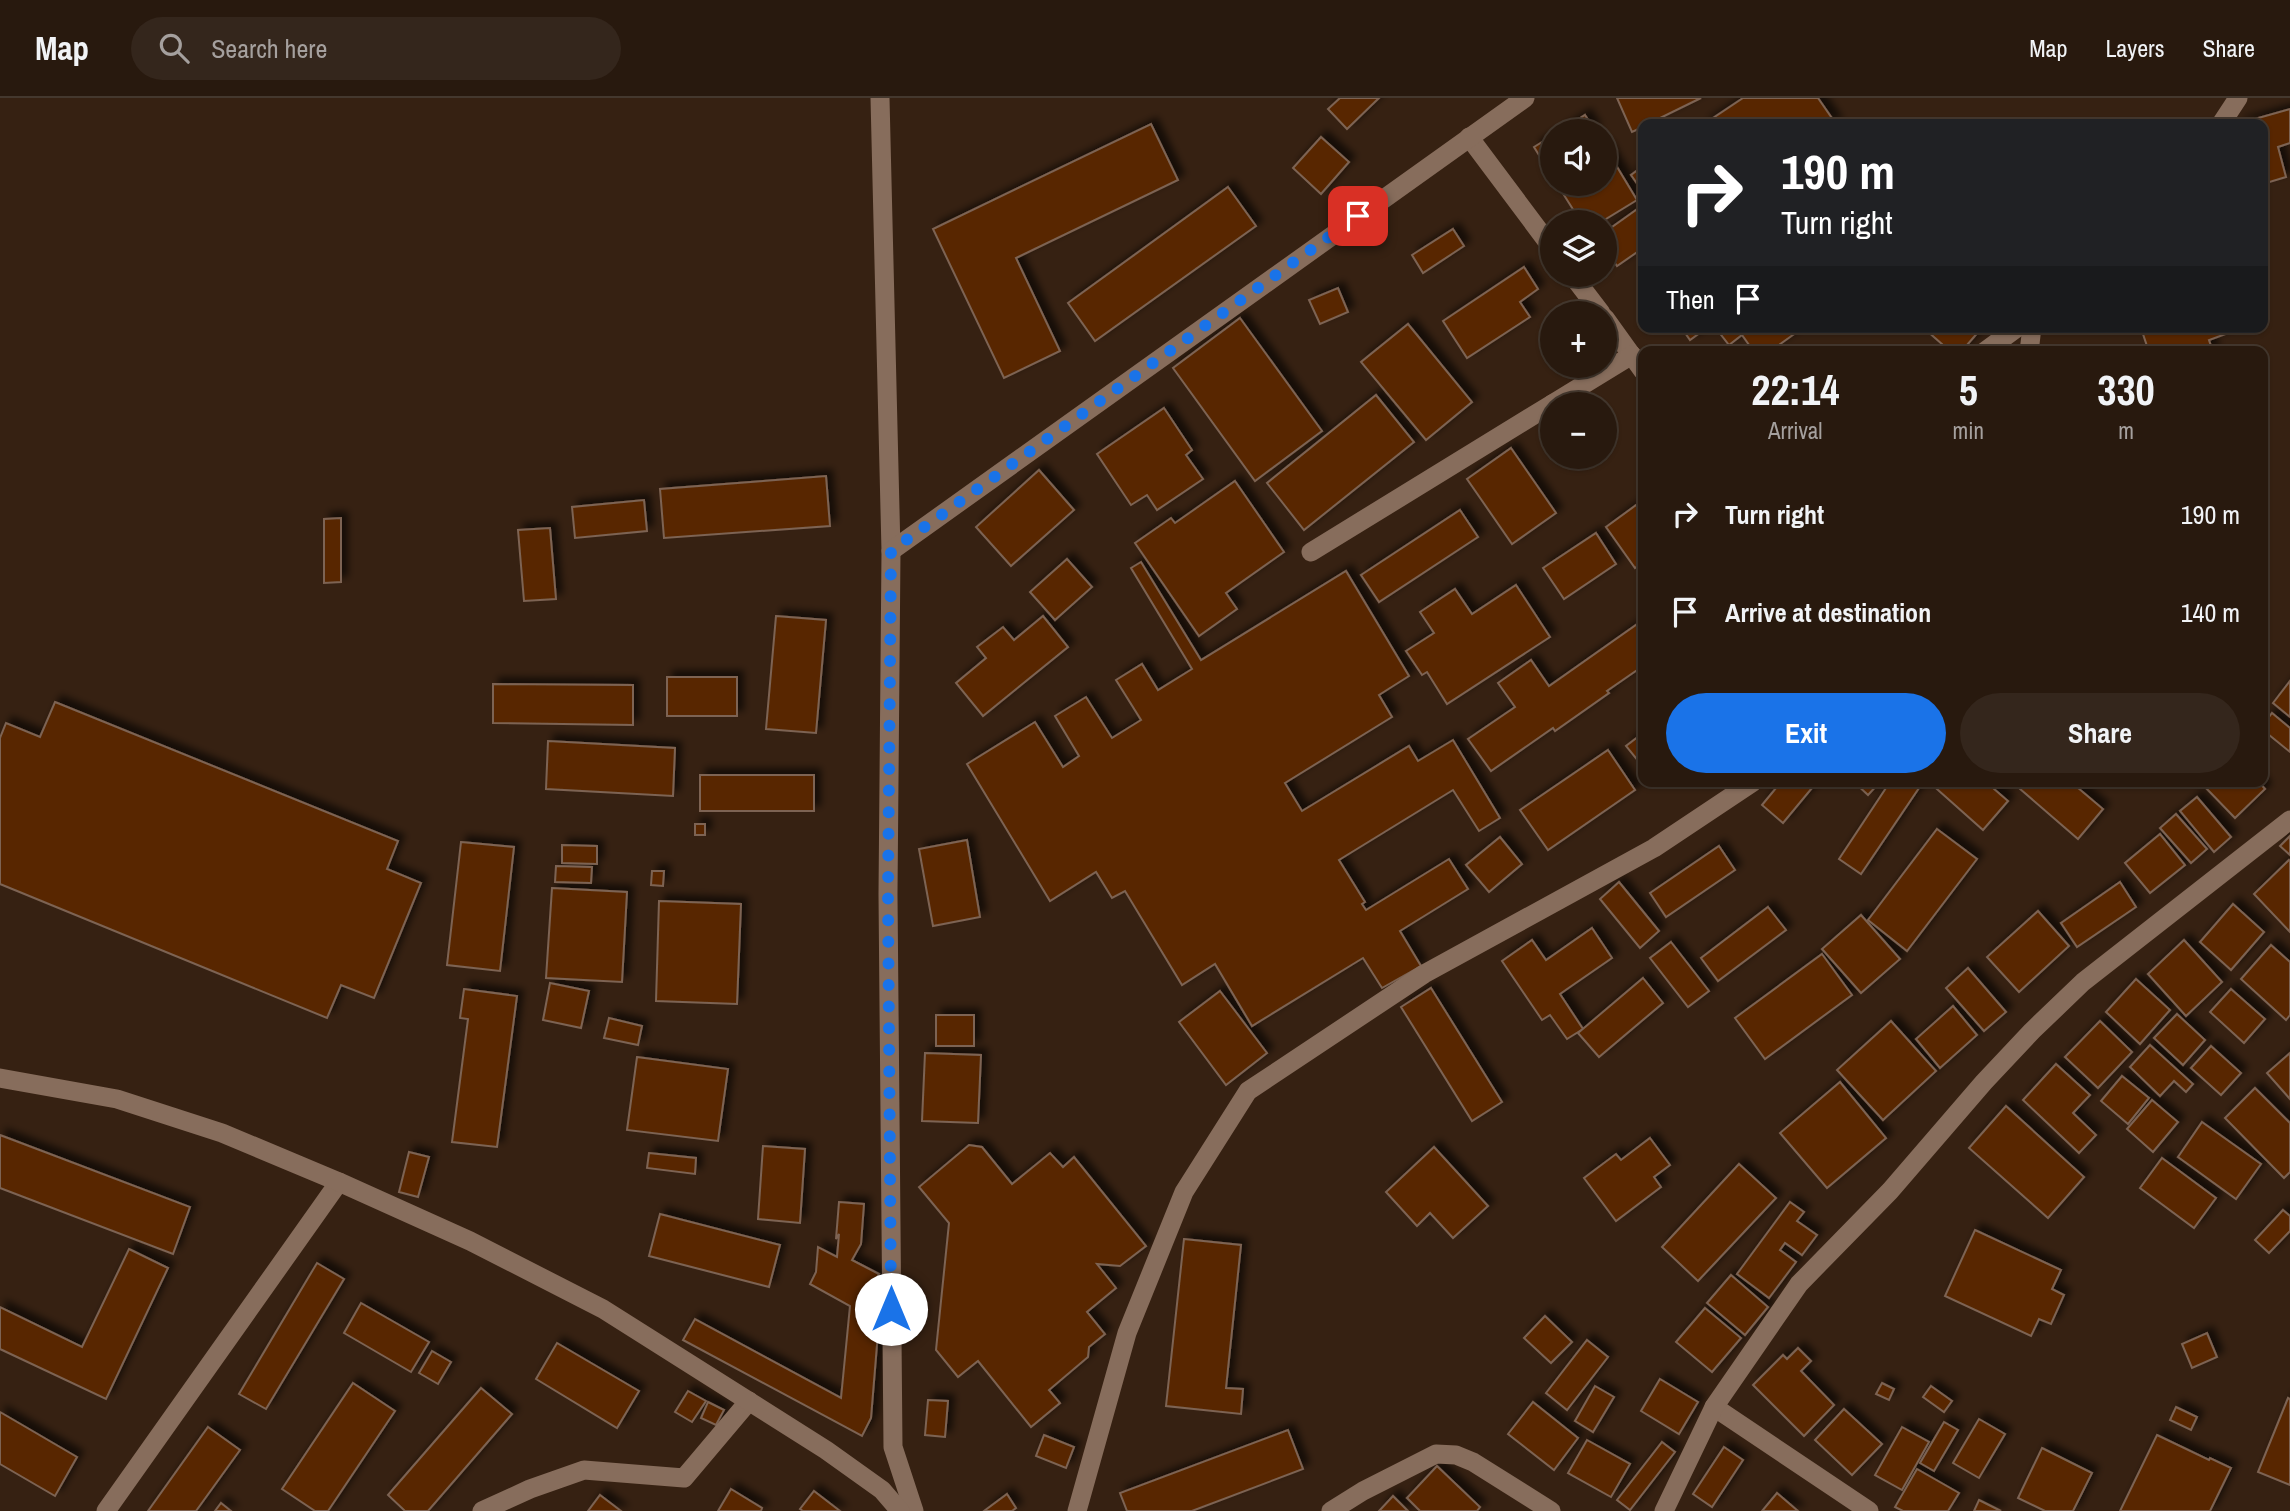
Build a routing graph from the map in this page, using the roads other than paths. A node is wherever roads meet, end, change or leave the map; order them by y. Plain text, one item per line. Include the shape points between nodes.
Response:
1 (880, 98) edge
2 (1525, 98) edge
3 (2238, 98) edge
4 (2224, 119) edge
5 (1469, 137) junction
6 (1540, 232) edge
7 (1581, 287) edge
8 (1592, 301) edge
9 (2010, 333) edge
10 (1617, 334) edge
11 (1992, 346) edge
12 (1638, 363) edge
13 (1577, 392) edge
14 (1540, 411) edge
15 (891, 551) junction
16 (1311, 552) dead end
17 (1746, 787) edge
18 (2290, 820) edge
19 (0, 1078) edge
20 (339, 1182) junction
21 (749, 1401) junction
22 (1714, 1407) junction
23 (106, 1511) edge
24 (481, 1511) edge
25 (900, 1511) edge
26 (914, 1511) edge
27 (1077, 1511) edge
28 (1331, 1511) edge
29 (1552, 1511) edge
30 (1664, 1511) edge
31 (1869, 1511) edge

1 - 15 street
2 - 5 street
3 - 4 street
5 - 6 street
5 - 15 street
7 - 8 street
9 - 11 street
10 - 12 street
12 - 13 street
14 - 16 street
15 - 26 street via 888,908 893,1447
17 - 27 street via 1654,848 1424,974 1248,1091 1184,1192 1128,1332
18 - 22 street via 2083,982 2032,1031 1890,1191 1799,1284
19 - 20 street via 117,1099 222,1133
20 - 21 street via 470,1241 603,1309
20 - 23 street
21 - 24 street via 684,1478 584,1470
21 - 25 street via 882,1490
22 - 30 street
22 - 31 street
28 - 29 street via 1436,1454 1474,1462

